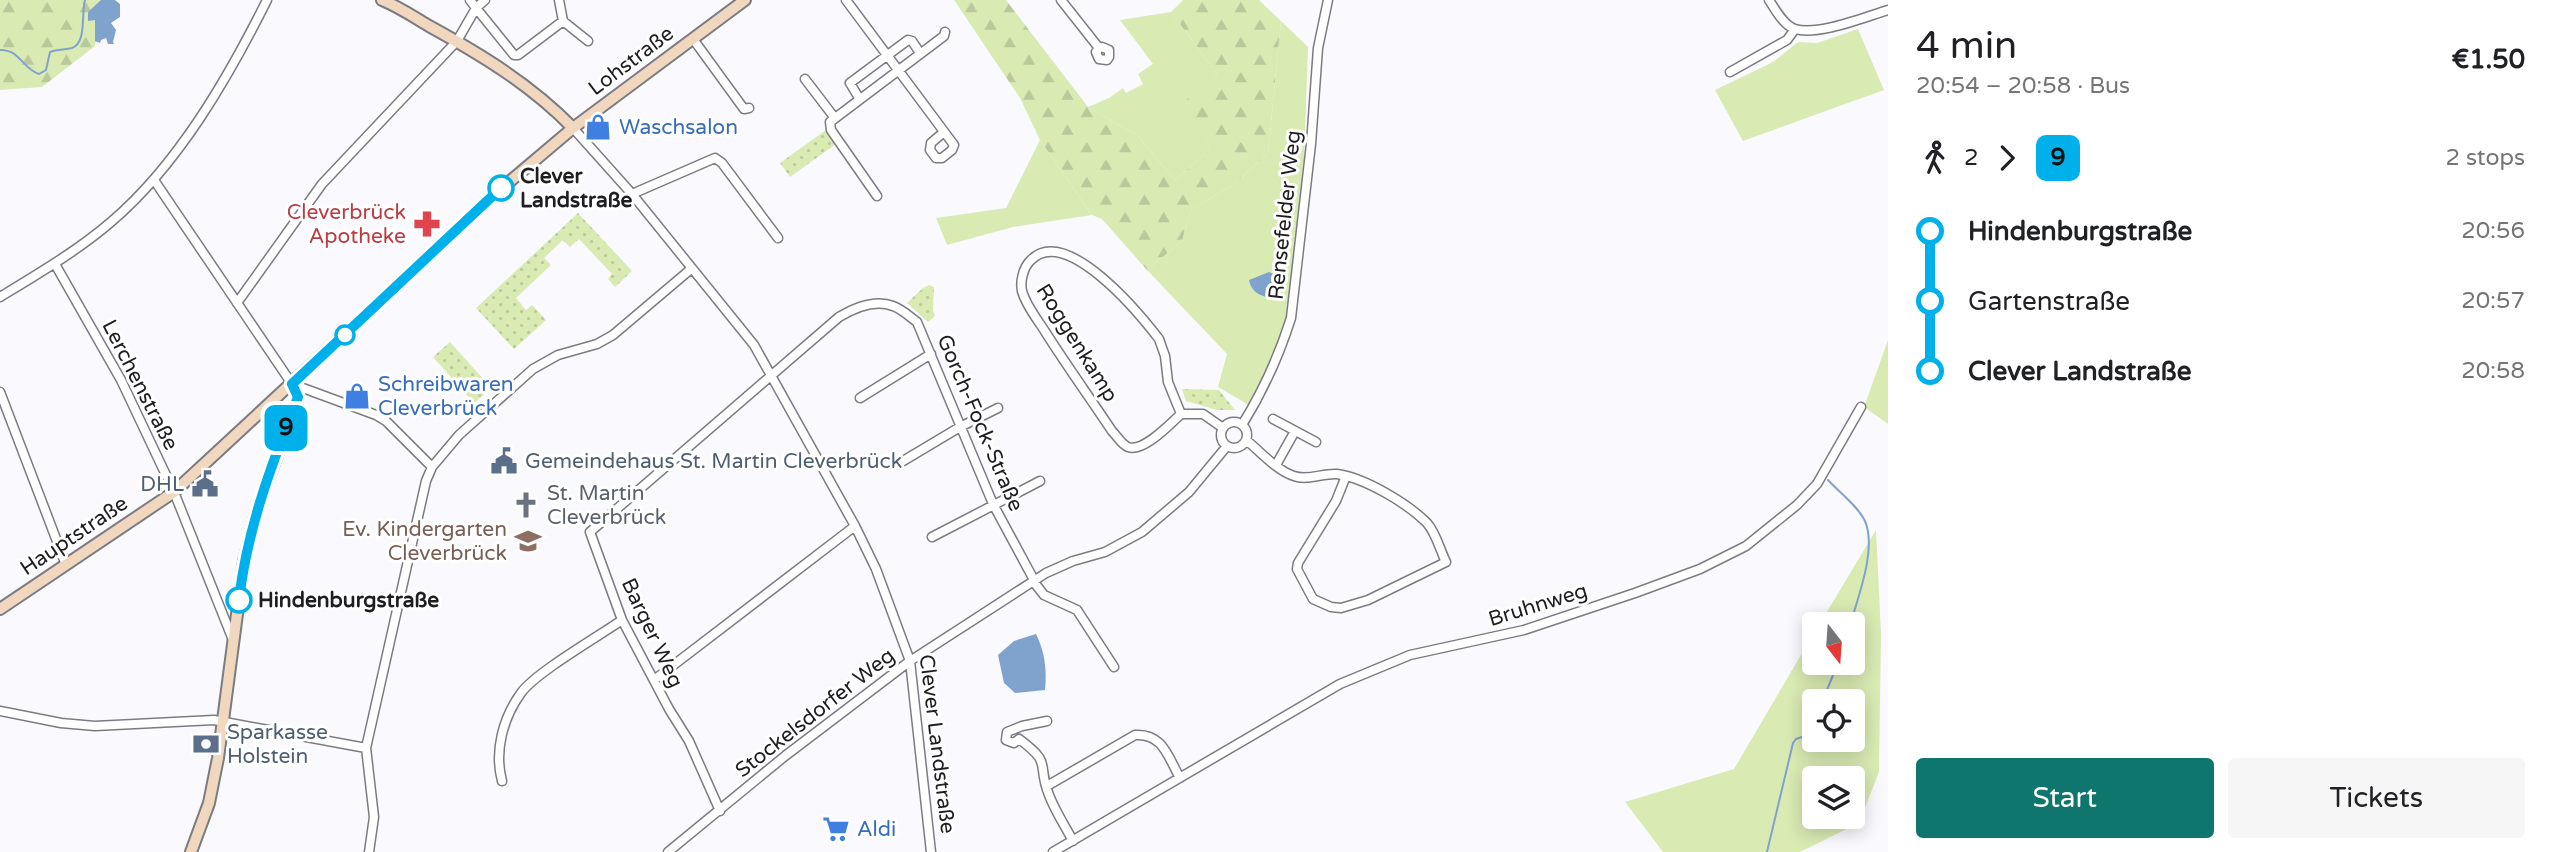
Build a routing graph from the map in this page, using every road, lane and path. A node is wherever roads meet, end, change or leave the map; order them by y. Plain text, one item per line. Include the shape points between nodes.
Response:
1 (267, 0) edge
2 (382, 0) edge
3 (470, 0) edge
4 (485, 0) edge
5 (559, 0) edge
6 (745, 0) edge
7 (846, 0) edge
8 (1061, 0) edge
9 (1328, 0) edge
10 (1769, 0) edge
11 (476, 8) junction
12 (1888, 10) edge
13 (564, 21) junction
14 (1795, 29) junction
15 (945, 32) dead end
16 (693, 39) junction
17 (457, 41) junction
18 (588, 41) dead end
19 (1099, 48) dead end
20 (920, 53) junction
21 (887, 55) junction
22 (898, 69) junction
23 (1730, 72) dead end
24 (805, 79) dead end
25 (859, 98) junction
26 (750, 108) dead end
27 (834, 117) junction
28 (573, 128) junction
29 (944, 132) dead end
30 (154, 180) junction
31 (632, 194) junction
32 (877, 196) dead end
33 (778, 238) dead end
34 (55, 264) junction
35 (691, 269) junction
36 (0, 297) edge
37 (237, 303) junction
38 (932, 354) junction
39 (773, 375) junction
40 (292, 384) junction
41 (0, 392) edge
42 (860, 398) dead end
43 (1861, 407) dead end
44 (998, 408) dead end
45 (1181, 414) junction
46 (1273, 419) dead end
47 (1242, 425) junction
48 (960, 427) junction
49 (1223, 428) junction
50 (1296, 431) junction
51 (1246, 440) junction
52 (1316, 442) dead end
53 (1227, 446) junction
54 (898, 464) dead end
55 (1276, 465) junction
56 (432, 467) junction
57 (1346, 475) junction
58 (1040, 481) dead end
59 (174, 492) junction
60 (993, 504) junction
61 (855, 526) junction
62 (932, 537) dead end
63 (66, 565) junction
64 (1033, 580) junction
65 (0, 609) edge
66 (622, 621) junction
67 (234, 642) junction
68 (910, 661) junction
69 (1114, 667) dead end
70 (654, 680) junction
71 (0, 711) edge
72 (1047, 721) dead end
73 (224, 722) junction
74 (366, 748) junction
75 (1180, 778) junction
76 (502, 780) dead end
77 (1047, 786) junction
78 (720, 811) junction
79 (1073, 841) junction
80 (191, 852) edge
81 (369, 852) edge
82 (668, 852) edge
83 (931, 852) edge
84 (1053, 852) edge

1 - 30 street via 237,58
2 - 17 main road, Clever Landstraße
3 - 11 street
4 - 11 street
5 - 13 street
6 - 16 main road, Lohstraße
7 - 21 street
8 - 19 street
9 - 47 street, Rensefelder Weg via 1318,48 1291,318 1260,396
10 - 14 street
11 - 13 street via 514,55
11 - 17 street
12 - 14 street via 1816,30
13 - 18 street
14 - 23 street via 1787,40
15 - 20 street
16 - 26 street via 744,109
16 - 28 main road, Lohstraße
17 - 28 main road, Clever Landstraße via 532,89
17 - 37 street via 322,184
20 - 21 street via 908,40
20 - 22 street
21 - 22 street
21 - 25 street via 850,83
22 - 25 street
22 - 29 street
24 - 27 street
25 - 27 street
27 - 32 street via 831,130
28 - 31 street, Clever Landstraße
28 - 40 main road, Hauptstraße via 492,197
30 - 34 street via 111,222
30 - 37 street
31 - 33 street via 715,159
31 - 35 street, Clever Landstraße
34 - 36 street
34 - 59 street, Lerchenstraße via 121,380
35 - 39 street, Clever Landstraße
35 - 56 street via 613,335 533,369 459,435
37 - 40 street
38 - 39 street, Gorch-Fock-Straße via 917,322 894,306 877,304 839,317
38 - 42 street
38 - 48 street, Gorch-Fock-Straße
39 - 61 street, Clever Landstraße
39 - 66 street, Barger Weg via 590,532
40 - 56 street via 376,415
40 - 59 main road, Hauptstraße
40 - 67 main road via 298,397 256,513 244,561
41 - 63 street
43 - 75 street, Bruhnweg via 1816,484 1746,546 1668,582 1524,630 1410,655 1318,695
44 - 48 street
45 - 45 street, Roggenkamp via 1159,339 1126,303 1085,263 1063,252 1040,253 1031,260 1024,270 1022,289 1034,314 1125,446 1142,446
45 - 49 street via 1203,414
46 - 50 street
47 - 49 street via 1234,422
47 - 51 street
48 - 54 street
48 - 60 street, Gorch-Fock-Straße
49 - 53 street
50 - 52 street
50 - 55 street
51 - 53 street via 1236,448
51 - 55 street
53 - 64 street, Stockelsdorfer Weg via 1189,492 1142,532
55 - 57 street via 1302,478
56 - 74 street
57 - 57 street via 1390,495 1428,524 1446,562 1341,608 1313,599 1297,569
58 - 60 street
59 - 63 main road, Hauptstraße
59 - 67 street, Lerchenstraße
60 - 62 street
60 - 64 street, Gorch-Fock-Straße
61 - 68 street, Clever Landstraße
61 - 70 street
63 - 65 main road, Hauptstraße
64 - 68 street, Stockelsdorfer Weg
64 - 69 street via 1044,595 1077,610
66 - 70 street, Barger Weg
66 - 76 street via 522,692 498,748
67 - 73 main road
68 - 78 street, Stockelsdorfer Weg
68 - 83 street, Clever Landstraße
70 - 78 street, Barger Weg via 689,741
71 - 73 street via 95,726
72 - 77 street via 1022,726 1018,734 1043,761
73 - 74 street
73 - 80 main road via 209,803
74 - 81 street via 374,816
75 - 77 street via 1157,738 1146,734 1135,735
75 - 79 street, Bruhnweg
77 - 79 street
78 - 82 street, Stockelsdorfer Weg
79 - 84 street, Bruhnweg

